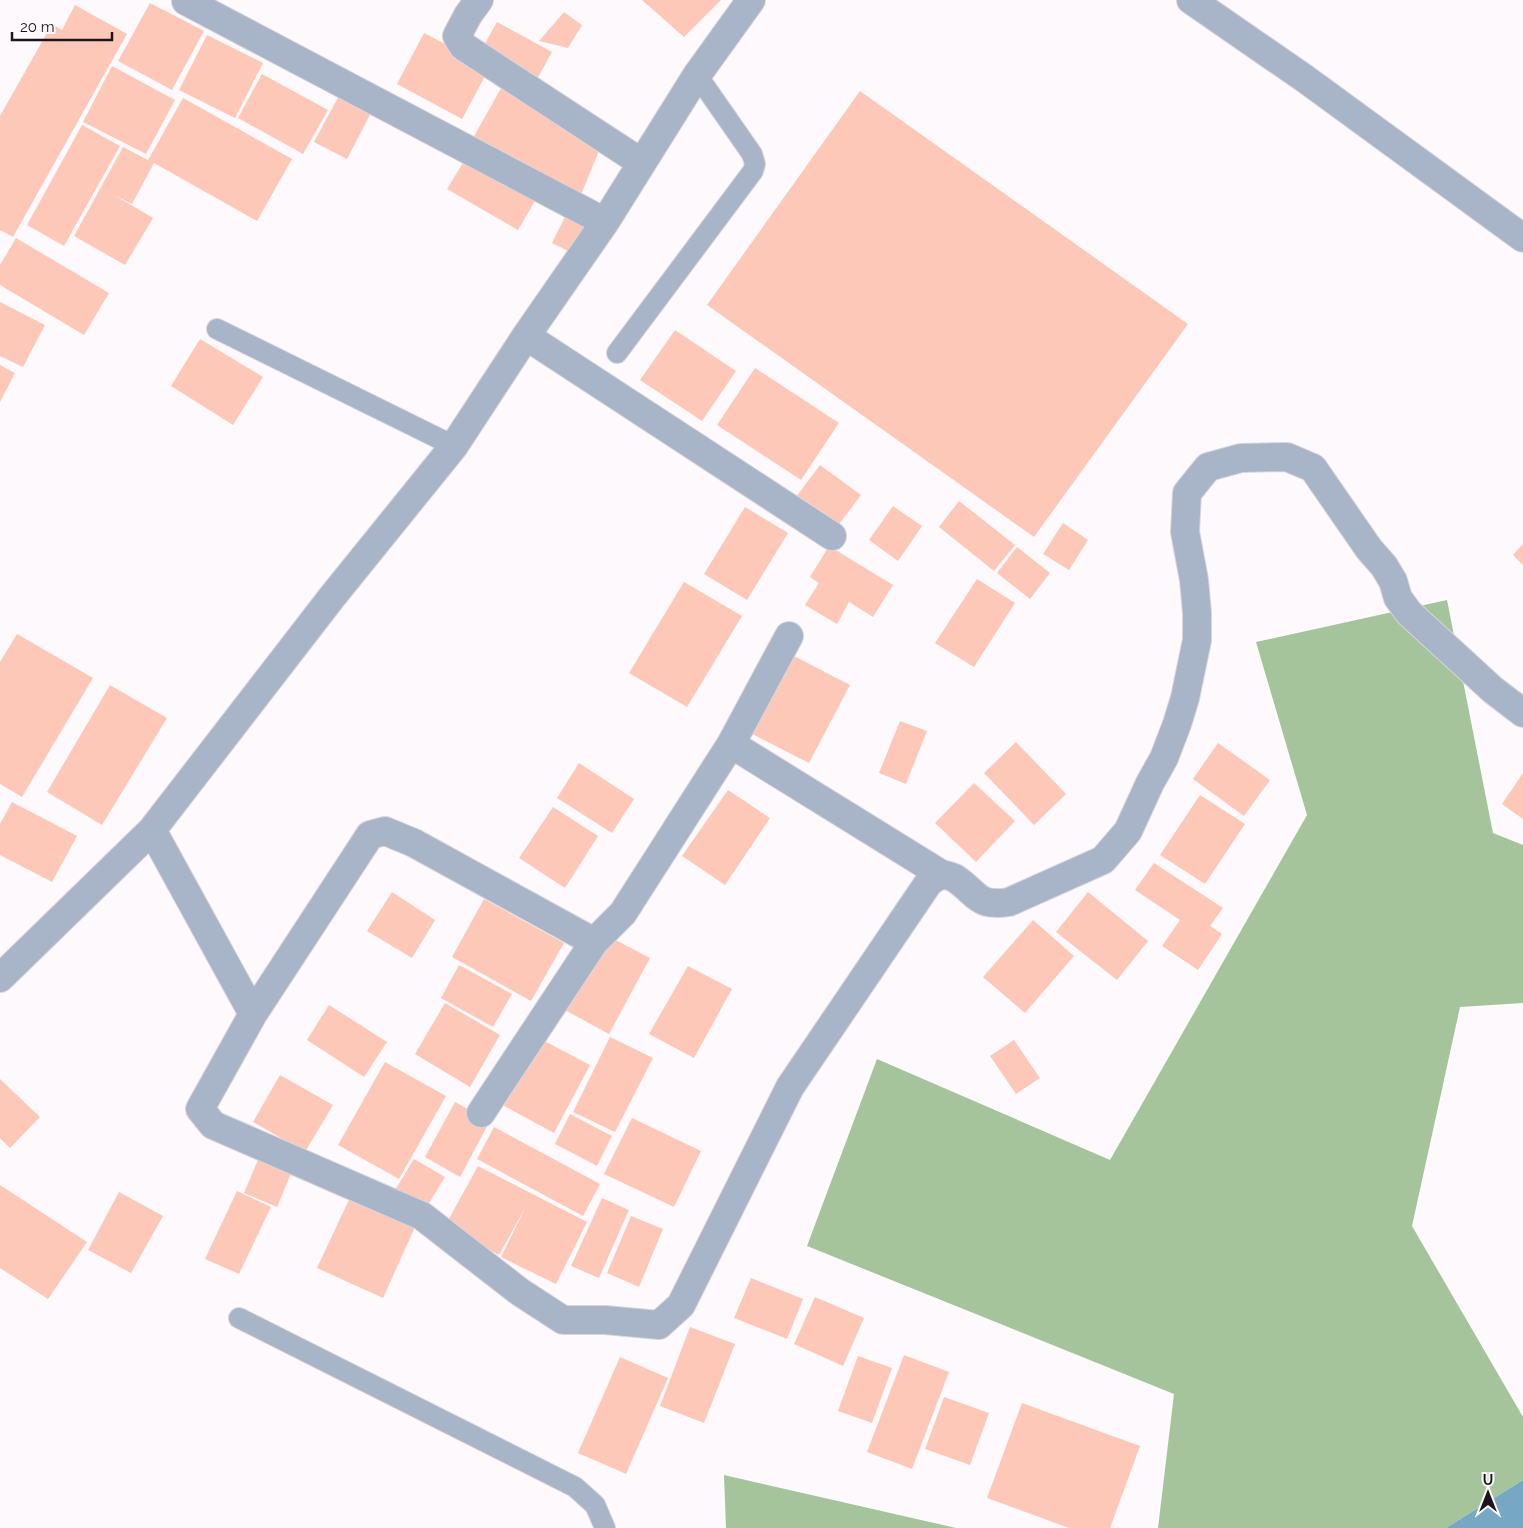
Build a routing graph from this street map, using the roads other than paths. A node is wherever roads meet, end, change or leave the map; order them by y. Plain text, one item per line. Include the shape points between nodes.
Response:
1 (479, 0) edge
2 (751, 0) edge
3 (1191, 0) edge
4 (186, 1) edge
5 (697, 75) junction
6 (642, 163) junction
7 (605, 222) junction
8 (1523, 238) edge
9 (216, 329) dead end
10 (526, 336) junction
11 (616, 353) dead end
12 (454, 446) junction
13 (832, 536) dead end
14 (789, 636) dead end
15 (1523, 713) edge
16 (731, 744) junction
17 (152, 830) junction
18 (941, 874) junction
19 (594, 942) junction
20 (0, 978) edge
21 (253, 1014) junction
22 (481, 1113) dead end
23 (239, 1318) dead end
24 (605, 1528) edge

1 - 6 street via 456,36 463,46
2 - 5 street
3 - 8 street
4 - 7 street
5 - 6 street
5 - 11 lane via 756,164
6 - 7 street
7 - 10 street
9 - 12 lane
10 - 12 street
10 - 13 street
12 - 17 street via 332,597
14 - 16 street
15 - 18 street via 1409,613 1398,598 1384,566 1313,468 1286,458 1241,458 1208,468 1186,493 1186,532 1197,613 1191,674 1170,741 1128,831 1103,860 1009,902 996,904 976,898 956,878
16 - 18 street
16 - 19 street via 623,913
17 - 20 street
17 - 21 street
18 - 21 street via 929,882 790,1087 681,1305 659,1326 606,1320 563,1320 520,1292 422,1216 213,1125 200,1109
19 - 21 street via 414,843 386,831 370,834
19 - 22 street
23 - 24 lane via 576,1486 595,1505

